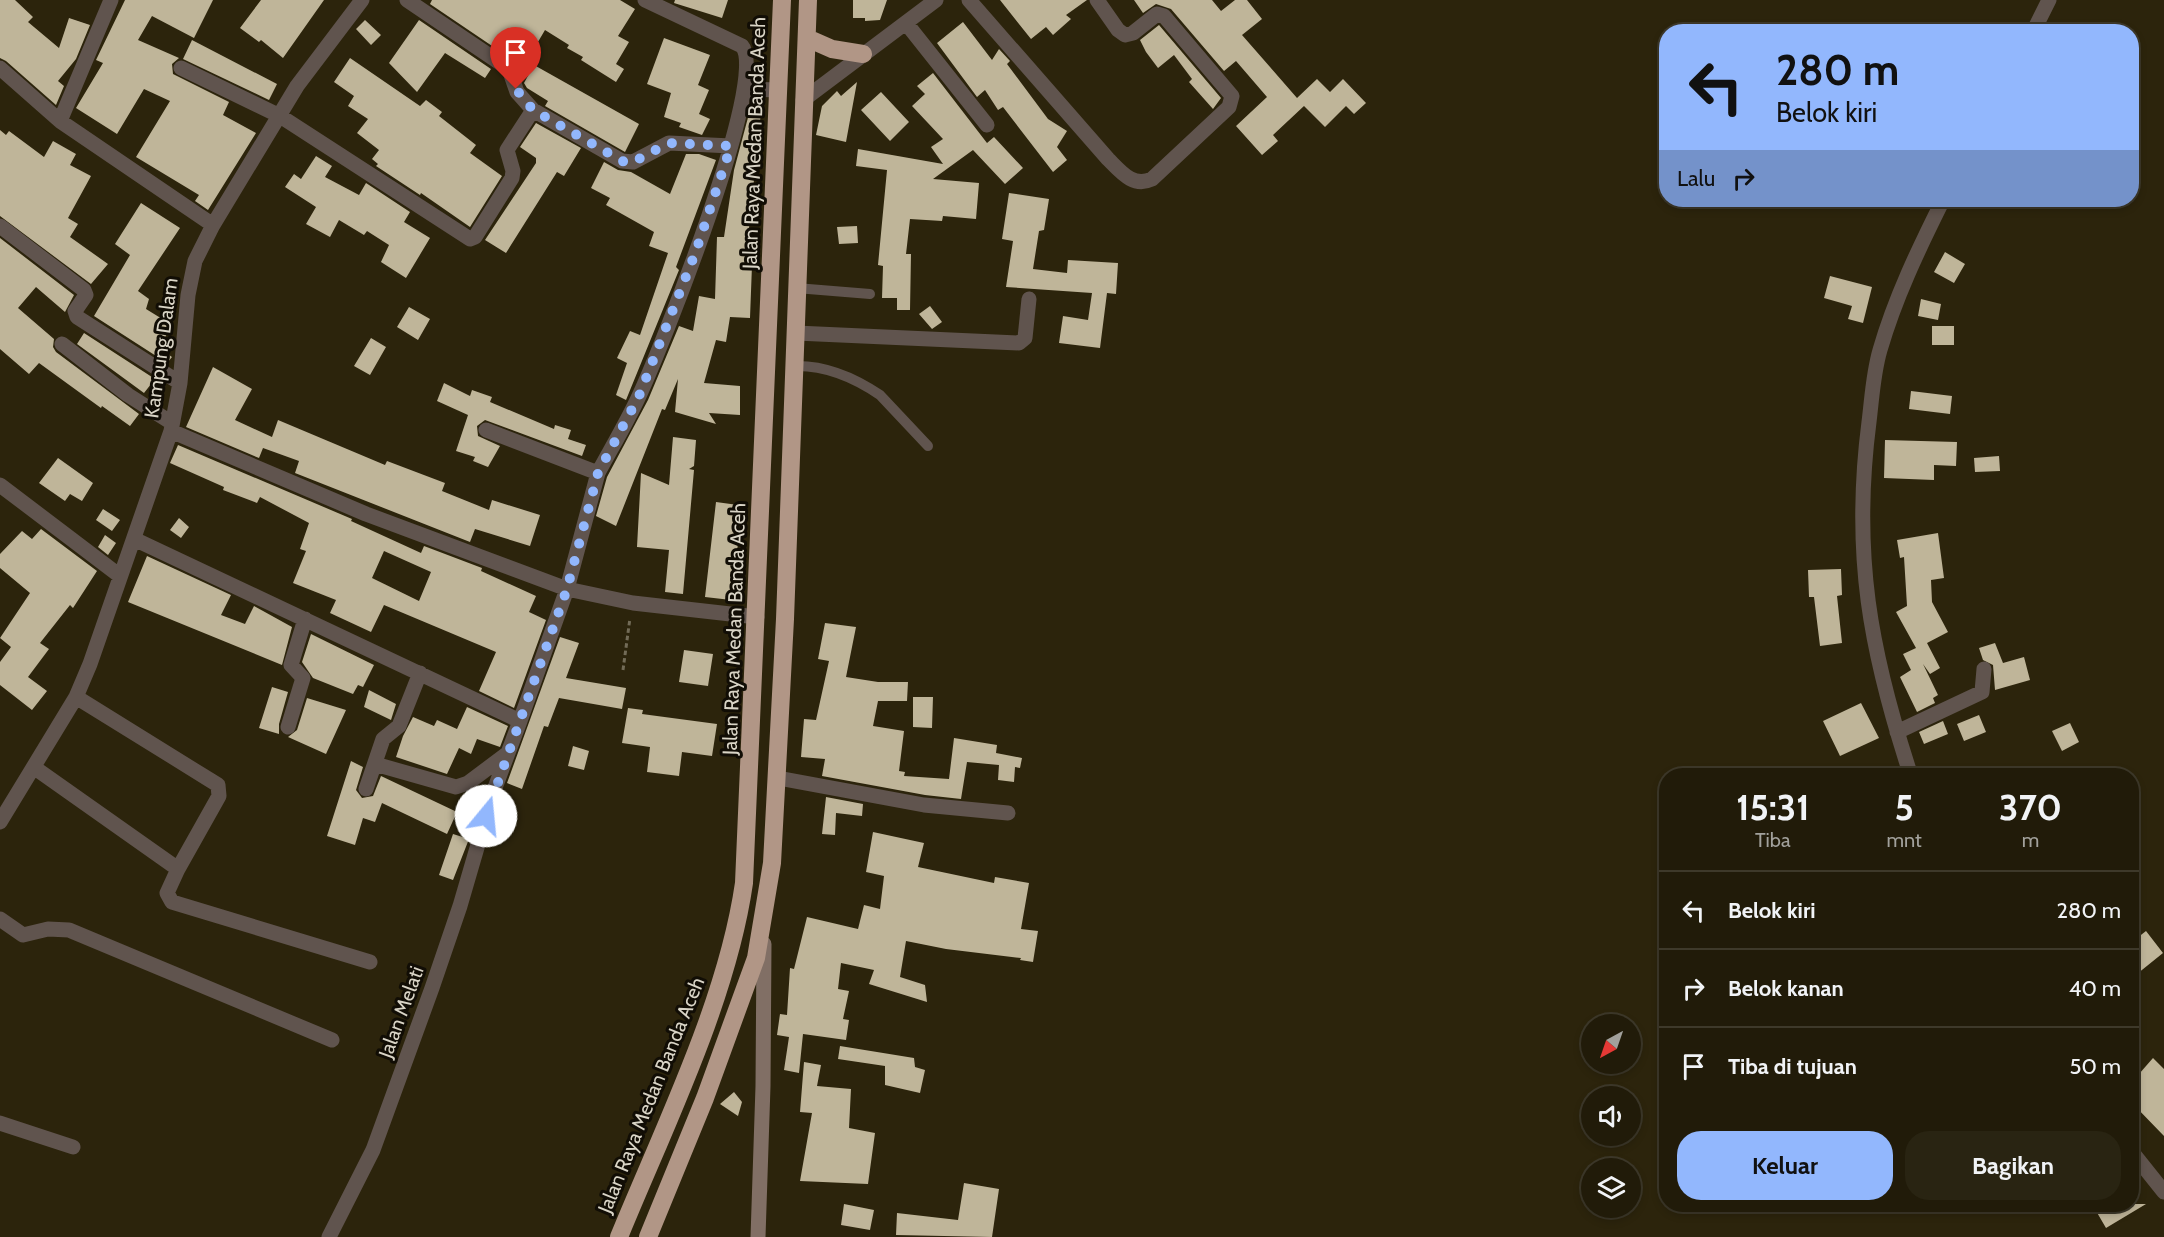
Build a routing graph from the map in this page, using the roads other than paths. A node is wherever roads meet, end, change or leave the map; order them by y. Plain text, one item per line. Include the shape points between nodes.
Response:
1 (111, 0) edge
2 (362, 0) edge
3 (407, 0) edge
4 (645, 0) edge
5 (782, 0) edge
6 (808, 0) edge
7 (936, 0) edge
8 (969, 0) edge
9 (1097, 0) edge
10 (2049, 0) edge
11 (906, 22) junction
12 (2037, 24) edge
13 (807, 38) junction
14 (863, 54) junction
15 (0, 68) edge
16 (181, 68) dead end
17 (746, 89) junction
18 (779, 90) junction
19 (803, 100) junction
20 (533, 110) junction
21 (280, 116) junction
22 (60, 121) junction
23 (987, 125) dead end
24 (731, 146) junction
25 (1940, 207) edge
26 (213, 225) junction
27 (0, 226) edge
28 (796, 288) junction
29 (870, 294) dead end
30 (1029, 299) dead end
31 (796, 333) junction
32 (62, 344) dead end
33 (794, 366) junction
34 (180, 383) junction
35 (172, 427) junction
36 (486, 430) dead end
37 (928, 446) dead end
38 (598, 473) junction
39 (0, 485) edge
40 (134, 539) junction
41 (120, 576) junction
42 (567, 589) junction
43 (757, 617) junction
44 (305, 620) junction
45 (1984, 669) dead end
46 (420, 673) junction
47 (76, 697) junction
48 (520, 721) junction
49 (288, 727) dead end
50 (1897, 732) junction
51 (508, 753) junction
52 (375, 764) junction
53 (35, 768) junction
54 (1908, 768) edge
55 (778, 778) junction
56 (366, 789) dead end
57 (1008, 813) dead end
58 (0, 822) edge
59 (178, 869) junction
60 (0, 919) edge
61 (764, 920) junction
62 (370, 962) dead end
63 (332, 1040) dead end
64 (0, 1123) edge
65 (73, 1147) dead end
66 (2139, 1161) edge
67 (2164, 1192) edge
68 (329, 1237) edge
69 (619, 1237) edge
70 (648, 1237) edge
71 (758, 1237) edge

1 - 22 street
2 - 21 street, Kampung Dalam via 317,57
3 - 20 street via 509,69 517,92
4 - 17 street, Jalan Melati via 742,46 747,54
5 - 18 highway, Jalan Raya Medan Banda Aceh
6 - 13 highway
7 - 11 street
8 - 9 street via 1108,159 1126,177 1145,182 1229,107 1232,96 1164,16 1157,14 1125,35
10 - 12 street
11 - 14 street
11 - 23 street
13 - 14 highway via 831,49
13 - 19 highway
14 - 19 street
15 - 22 street
16 - 21 street
17 - 18 street
17 - 24 street, Jalan Melati
18 - 43 highway, Jalan Raya Medan Banda Aceh
19 - 28 highway
20 - 21 street via 507,150 512,178 470,239
20 - 24 street via 626,163 669,143
21 - 26 street, Kampung Dalam
22 - 26 street
24 - 38 street, Jalan Melati via 696,251 639,396
25 - 50 street via 1897,298 1880,351 1864,462 1861,531 1865,587 1876,657
26 - 34 street, Kampung Dalam via 191,276
27 - 34 street via 84,290 86,295 75,311 77,317
28 - 29 lane
28 - 31 highway
30 - 31 street via 1025,338 1019,343
31 - 33 highway
32 - 35 street
33 - 37 lane via 820,367 872,389
33 - 55 highway
34 - 35 street, Kampung Dalam
35 - 40 street, Kampung Dalam
35 - 42 street via 366,514
36 - 38 street
38 - 42 street, Jalan Melati
39 - 41 street
40 - 41 street, Kampung Dalam
40 - 44 street
41 - 47 street, Kampung Dalam
42 - 43 street via 633,603
42 - 48 street, Jalan Melati
43 - 69 highway, Jalan Raya Medan Banda Aceh via 748,837 738,919 697,1046
44 - 46 street
44 - 49 street via 291,665 303,678
45 - 50 street via 1982,692
46 - 48 street
46 - 52 street via 400,724 383,739
47 - 53 street, Kampung Dalam
47 - 59 street via 218,785 219,796
48 - 51 street, Jalan Melati
50 - 54 street
51 - 52 street via 468,783 456,787
51 - 68 street, Jalan Melati via 460,906 393,1096 373,1150
52 - 56 street
53 - 58 street, Kampung Dalam
53 - 59 street
55 - 57 street via 924,805
55 - 61 highway
59 - 62 street via 167,893 172,902
60 - 63 street via 23,935 48,929 69,930
61 - 70 highway via 733,1026
61 - 71 street
64 - 65 street
66 - 67 street

